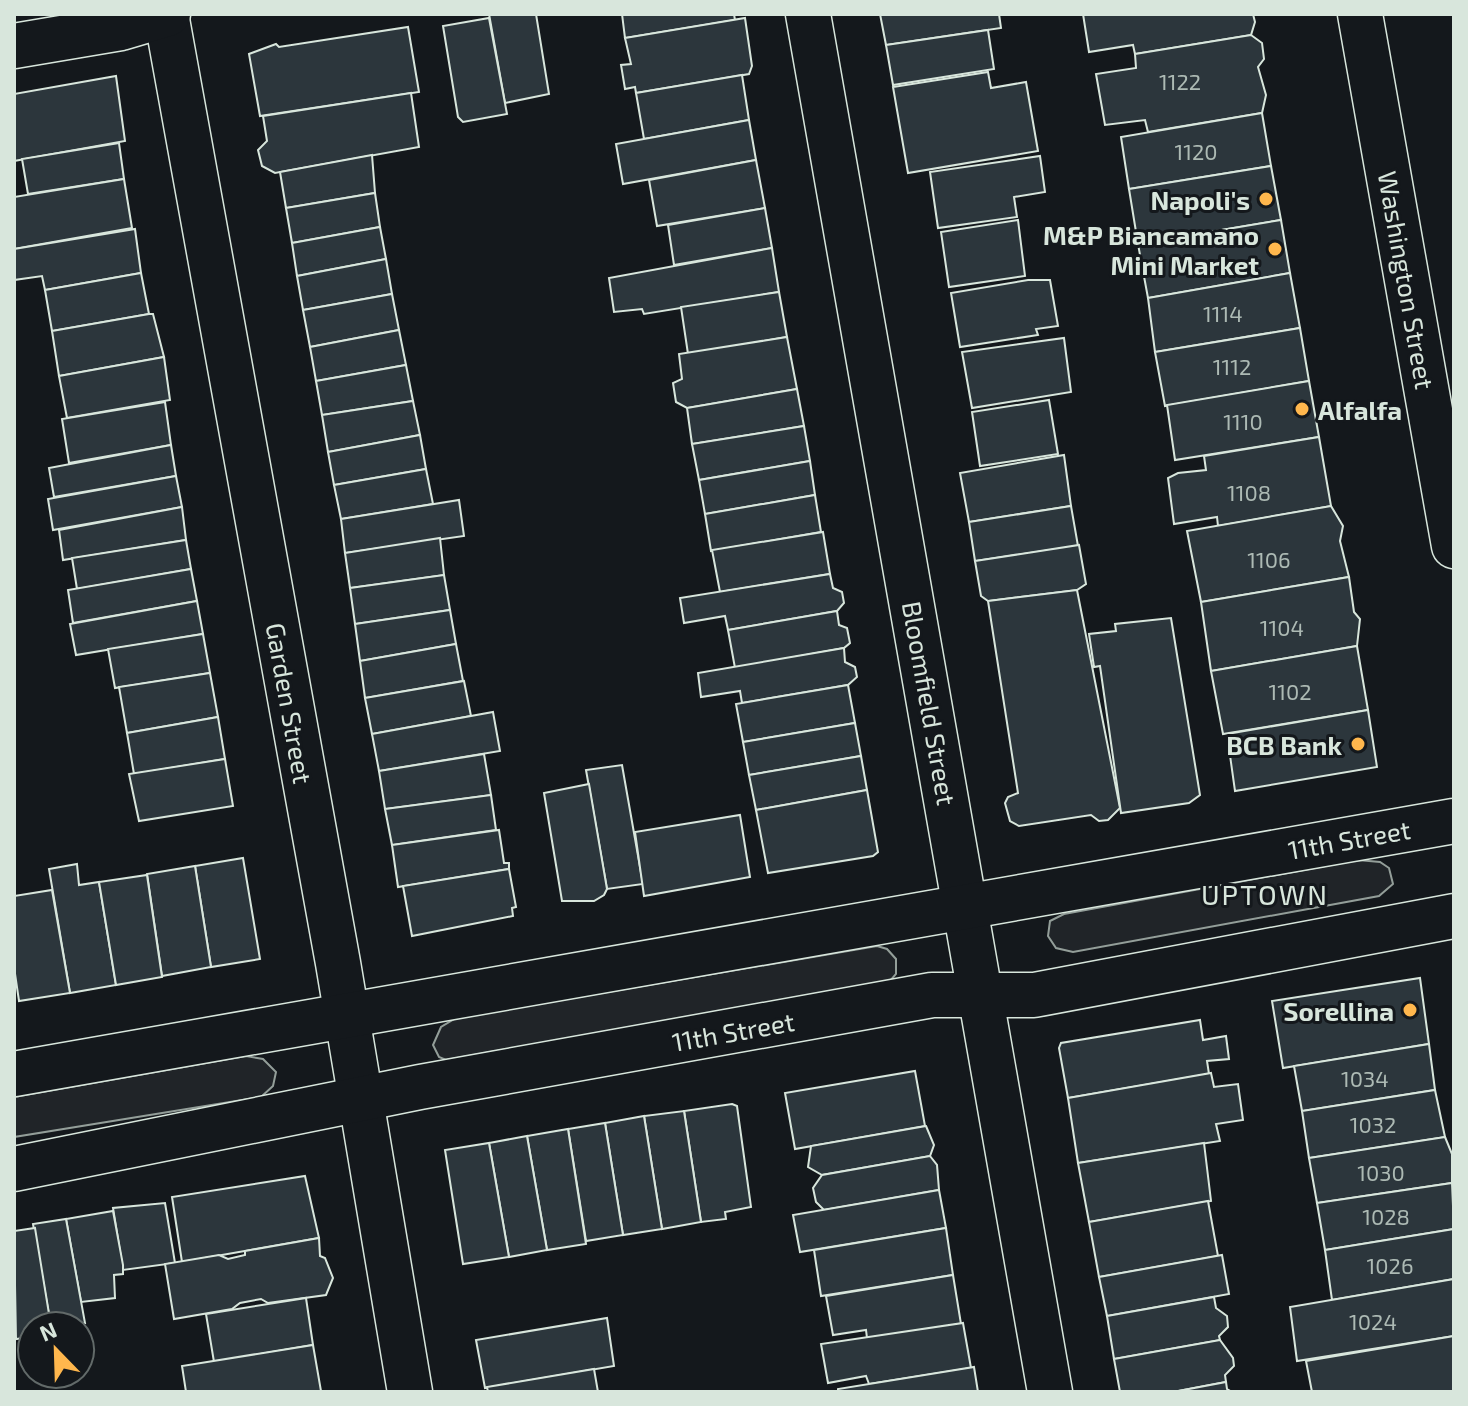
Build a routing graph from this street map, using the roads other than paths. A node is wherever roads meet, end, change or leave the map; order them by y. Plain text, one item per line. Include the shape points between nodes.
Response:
1 (167, 14) edge
2 (808, 14) edge
3 (1360, 14) edge
4 (14, 46) edge
5 (1454, 546) edge
6 (1454, 821) edge
7 (967, 909) junction
8 (1454, 916) edge
9 (981, 995) junction
10 (345, 1016) junction
11 (14, 1074) edge
12 (359, 1100) junction
13 (14, 1169) edge
14 (410, 1392) edge
15 (1050, 1392) edge

1 - 4 street via 121,28
1 - 10 street, Garden Street
2 - 7 street, Bloomfield Street
3 - 5 street, Washington Street
6 - 7 street, 11th Street
7 - 9 street, Bloomfield Street
7 - 10 street, 11th Street
8 - 9 street, 11th Street via 1034,995
9 - 12 street, 11th Street via 932,995
9 - 15 street, Bloomfield Street
10 - 11 street, 11th Street
10 - 12 street, Garden Street
12 - 13 street, 11th Street
12 - 14 street, Garden Street

